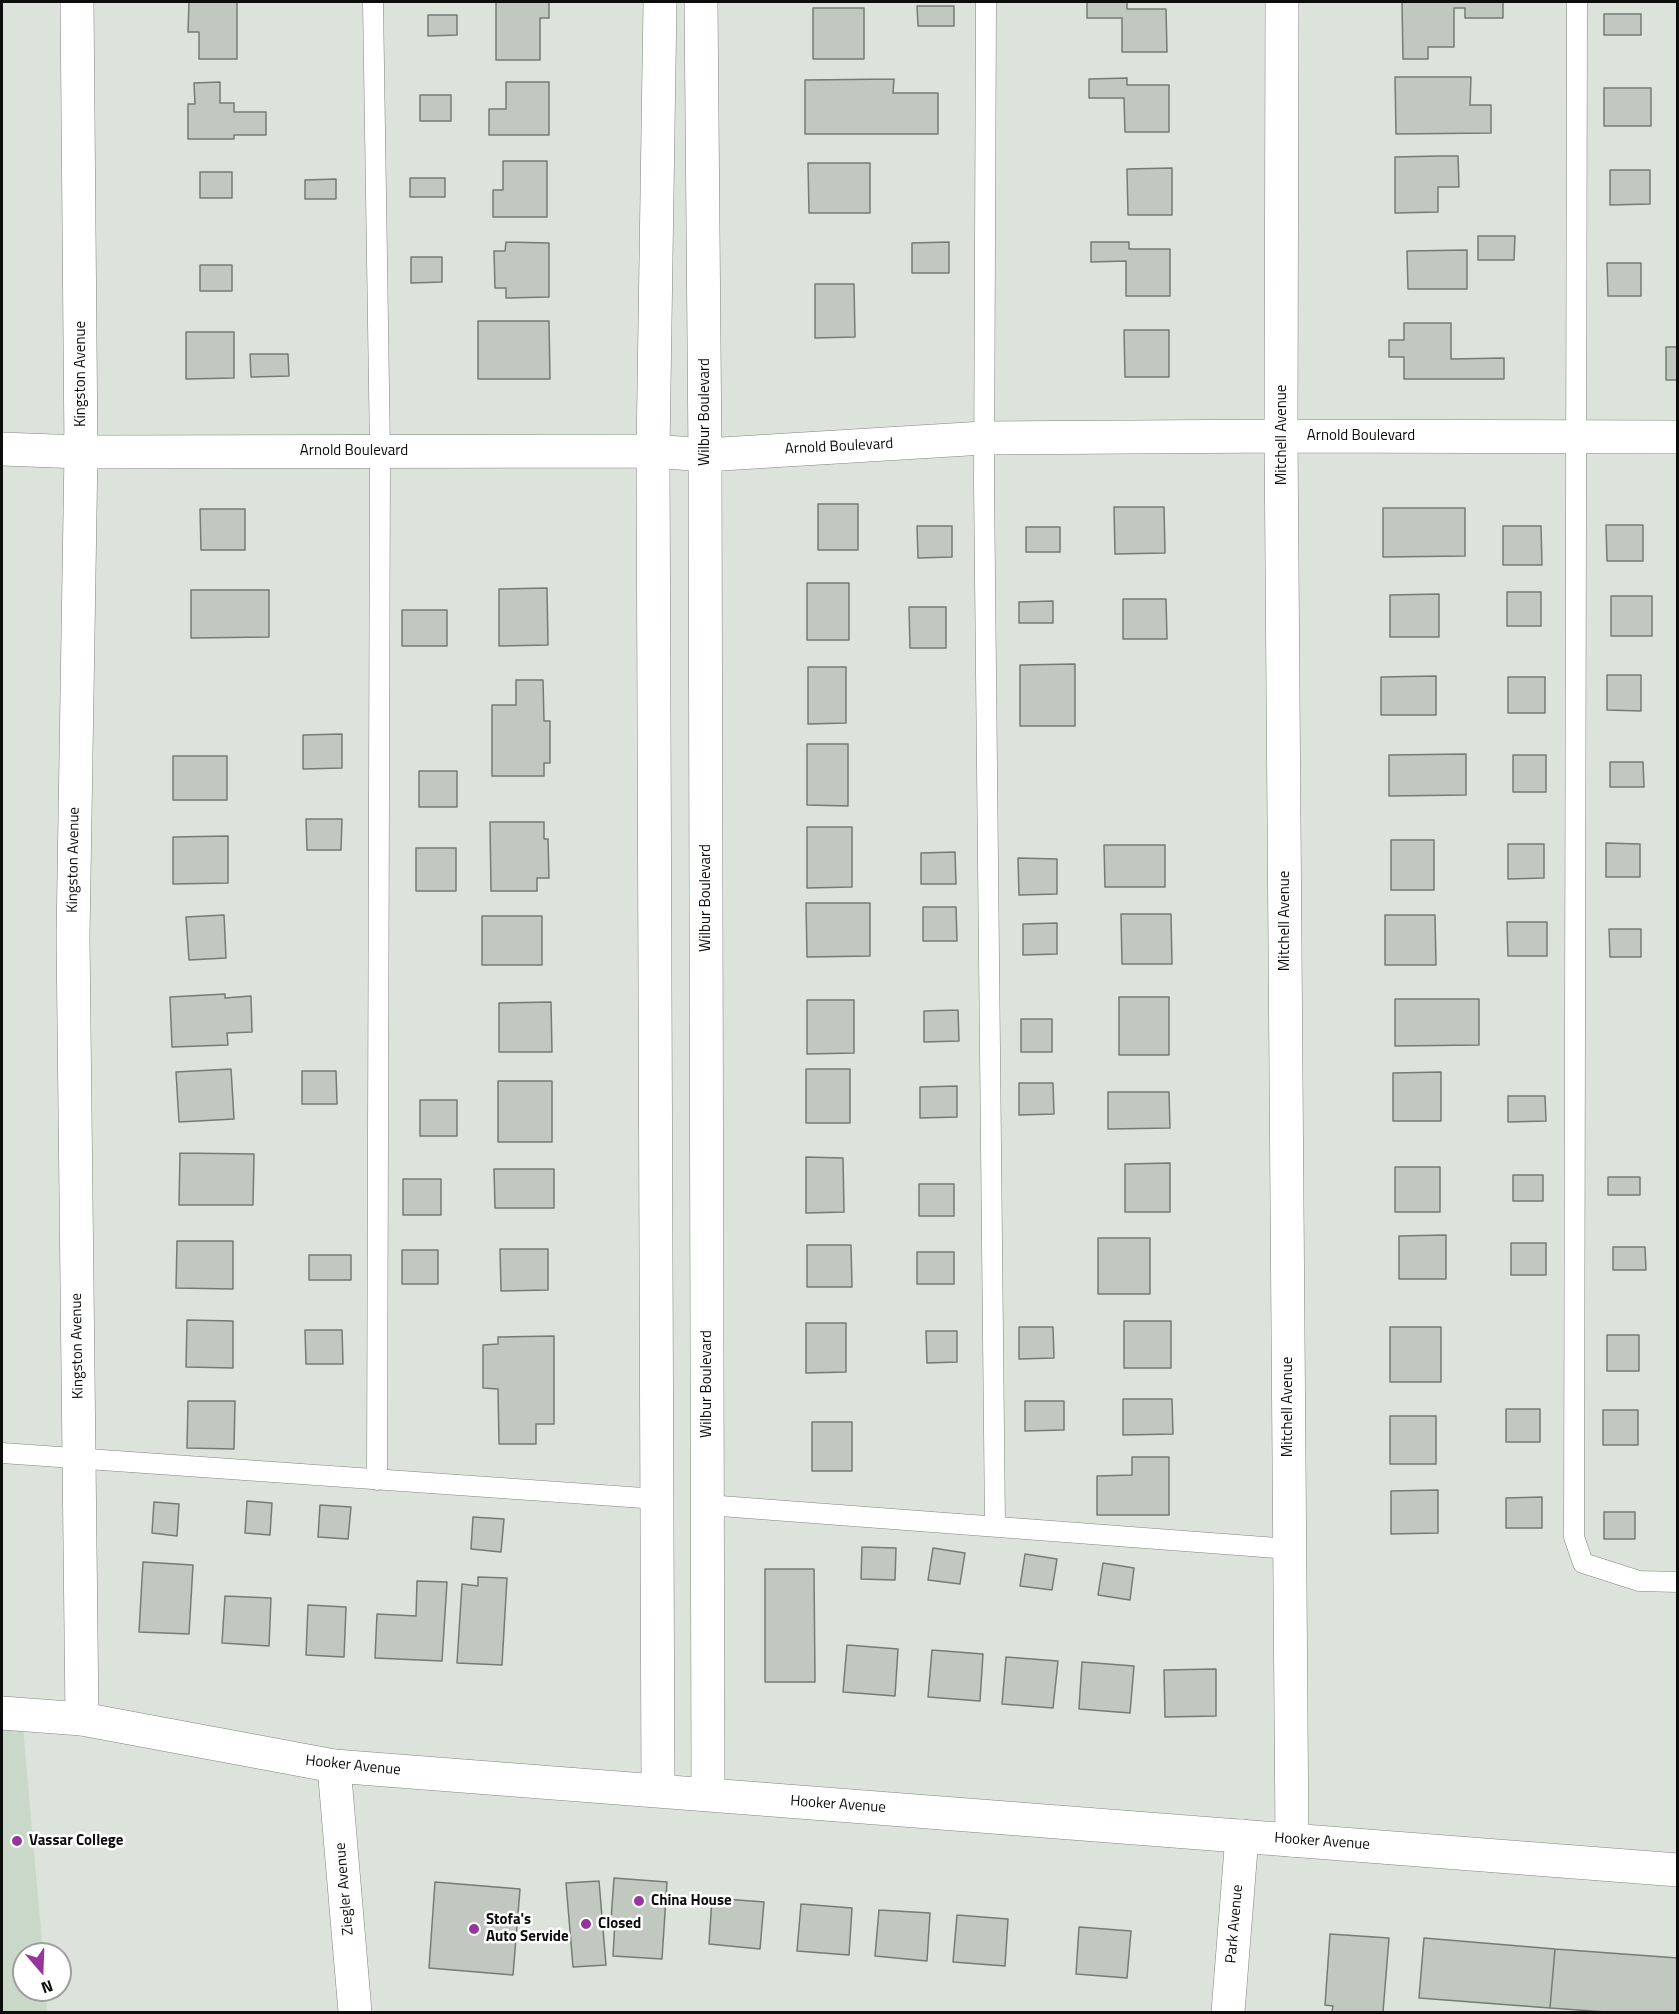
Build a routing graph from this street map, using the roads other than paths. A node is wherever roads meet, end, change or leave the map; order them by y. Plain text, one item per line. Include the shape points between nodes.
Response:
1 (77, 2) edge
2 (373, 2) edge
3 (660, 2) edge
4 (701, 2) edge
5 (986, 2) edge
6 (1282, 2) edge
7 (1577, 2) edge
8 (1281, 436) junction
9 (1576, 437) junction
10 (984, 438) junction
11 (1677, 438) edge
12 (2, 449) edge
13 (380, 451) junction
14 (653, 451) junction
15 (81, 452) junction
16 (705, 455) junction
17 (2, 1453) edge
18 (79, 1459) junction
19 (376, 1480) junction
20 (658, 1499) junction
21 (707, 1505) junction
22 (995, 1526) junction
23 (1290, 1549) junction
24 (1677, 1582) edge
25 (2, 1713) edge
26 (82, 1719) junction
27 (334, 1766) junction
28 (658, 1791) junction
29 (708, 1795) junction
30 (1242, 1836) junction
31 (1292, 1840) junction
32 (1677, 1870) edge
33 (355, 2013) edge
34 (1228, 2013) edge

1 - 15 street, Kingston Avenue
2 - 13 lane
3 - 14 street
4 - 16 street, Wilbur Boulevard
5 - 10 lane
6 - 8 street, Mitchell Avenue
7 - 9 lane
8 - 9 street, Arnold Boulevard
8 - 10 street, Arnold Boulevard
8 - 23 street, Mitchell Avenue
9 - 11 street, Arnold Boulevard
9 - 24 lane via 1574,1537 1583,1563 1639,1581
10 - 16 street, Arnold Boulevard
10 - 22 lane
12 - 15 street, Arnold Boulevard
13 - 14 street, Arnold Boulevard
13 - 15 street, Arnold Boulevard
13 - 19 lane
14 - 16 street, Arnold Boulevard
14 - 20 street
15 - 18 street, Kingston Avenue via 73,937
16 - 21 street, Wilbur Boulevard
17 - 18 lane
18 - 19 lane
18 - 26 street, Kingston Avenue
19 - 20 lane
20 - 28 street
21 - 22 lane
21 - 29 street, Wilbur Boulevard
22 - 23 lane
23 - 31 street, Mitchell Avenue
25 - 26 street, Hooker Avenue
26 - 27 street, Hooker Avenue
27 - 28 street, Hooker Avenue
27 - 33 street, Ziegler Avenue
28 - 29 street, Hooker Avenue
29 - 30 street, Hooker Avenue
30 - 31 street, Hooker Avenue
30 - 34 street, Park Avenue
31 - 32 street, Hooker Avenue

